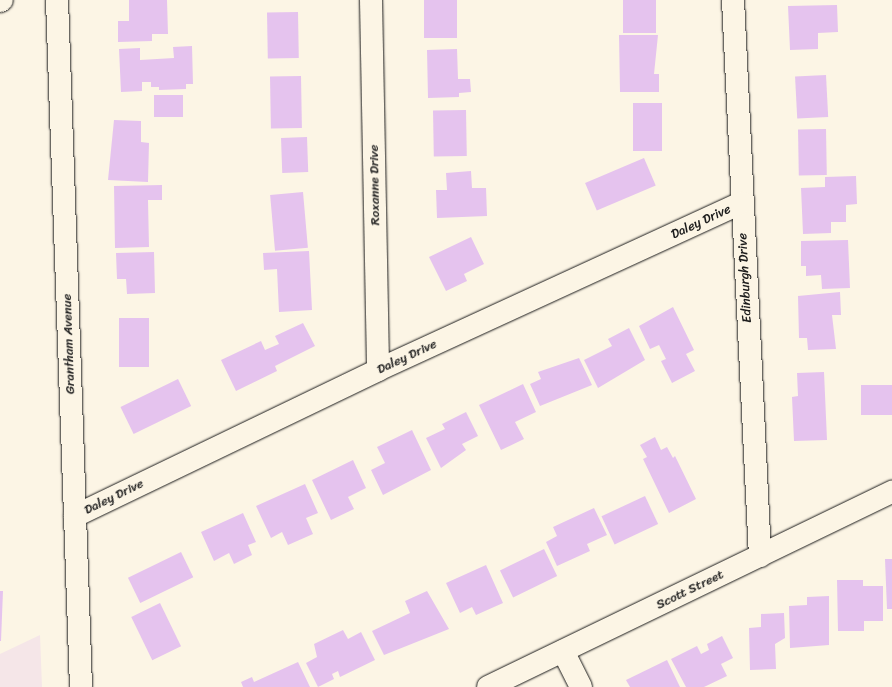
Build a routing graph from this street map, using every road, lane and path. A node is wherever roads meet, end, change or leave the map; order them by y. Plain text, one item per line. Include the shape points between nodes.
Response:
1 (57, 0) edge
2 (371, 0) edge
3 (733, 0) edge
4 (741, 203) junction
5 (378, 370) junction
6 (892, 492) edge
7 (75, 516) junction
8 (760, 556) junction
9 (563, 651) junction
10 (81, 687) edge
11 (488, 687) edge
12 (581, 687) edge

1 - 7 street, Grantham Avenue
2 - 5 street, Roxanne Drive
3 - 4 street, Edinburgh Drive
4 - 5 street, Daley Drive
4 - 8 street, Edinburgh Drive
5 - 7 street, Daley Drive
6 - 8 street, Scott Street
7 - 10 street, Grantham Avenue
8 - 9 street, Scott Street
9 - 11 street, Scott Street
9 - 12 street

